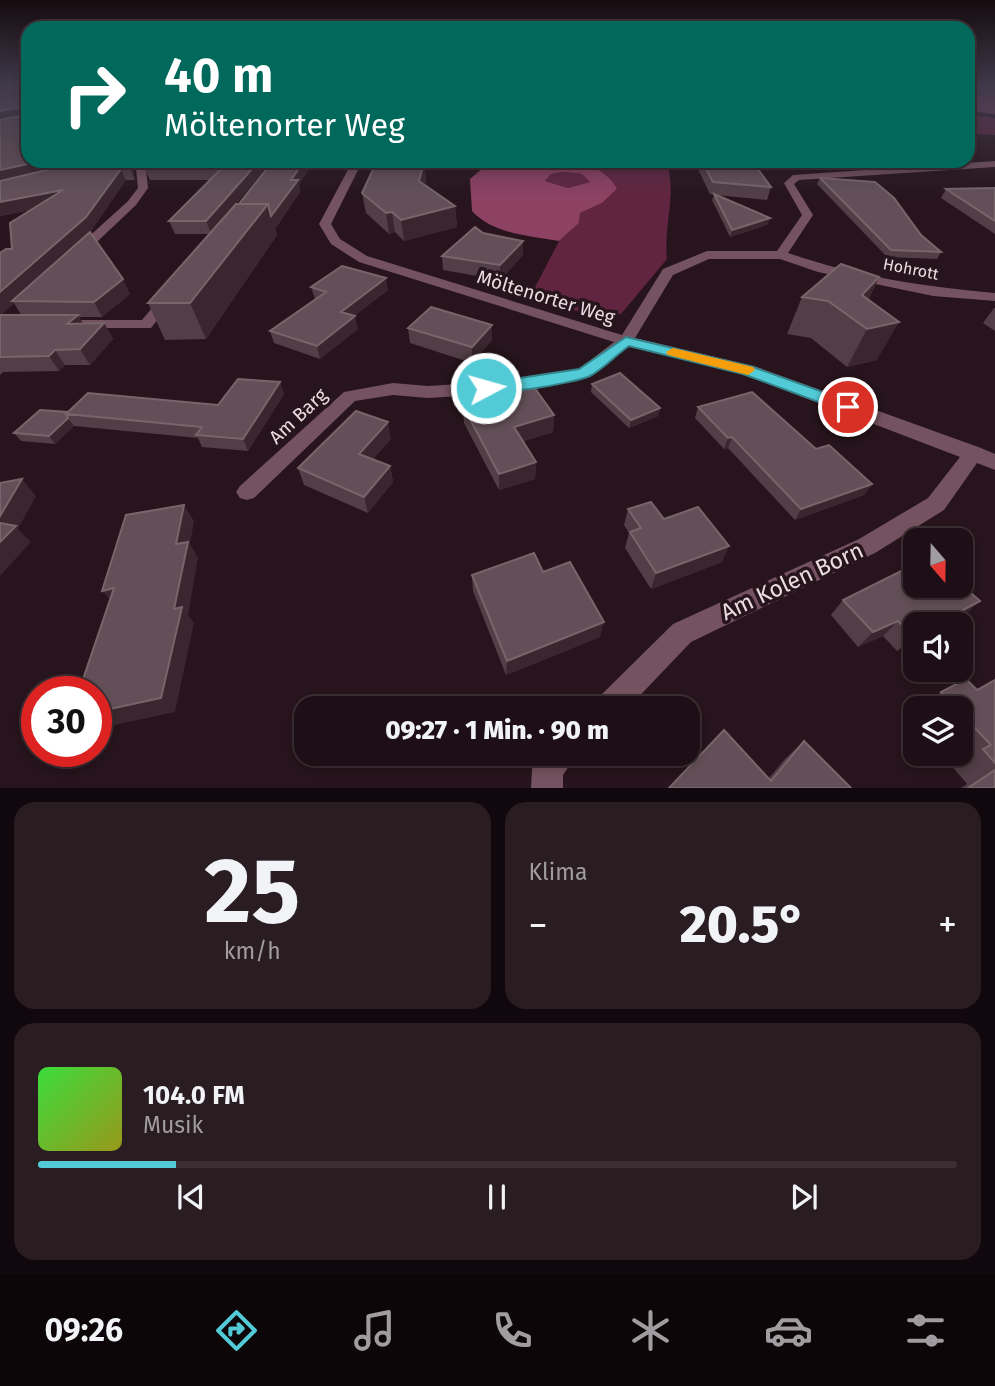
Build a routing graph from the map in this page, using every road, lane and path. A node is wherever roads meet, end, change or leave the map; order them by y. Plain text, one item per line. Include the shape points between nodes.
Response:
1 (995, 164) edge
2 (975, 165) edge
3 (142, 168) edge
4 (354, 168) edge
5 (934, 168) edge
6 (781, 255) junction
7 (63, 268) edge
8 (180, 284) edge
9 (995, 297) edge
10 (64, 324) edge
11 (626, 341) junction
12 (985, 458) edge
13 (247, 492) dead end
14 (620, 696) edge
15 (551, 766) edge
16 (547, 788) edge

1 - 2 street
3 - 7 street via 144,188
4 - 11 street, Möltenorter Weg via 325,224 335,241 353,253 424,280
5 - 6 street via 796,177 789,183 808,215
6 - 9 street, Hohrott via 818,268 933,292
6 - 11 street, Hohrott via 707,256 668,272
8 - 10 street via 146,325
11 - 12 street, Möltenorter Weg via 748,370
11 - 13 street, Am Barg via 584,373 539,382 428,392 393,389 350,396
12 - 14 street, Am Kolen Born via 936,504 867,547 682,633
15 - 16 street

